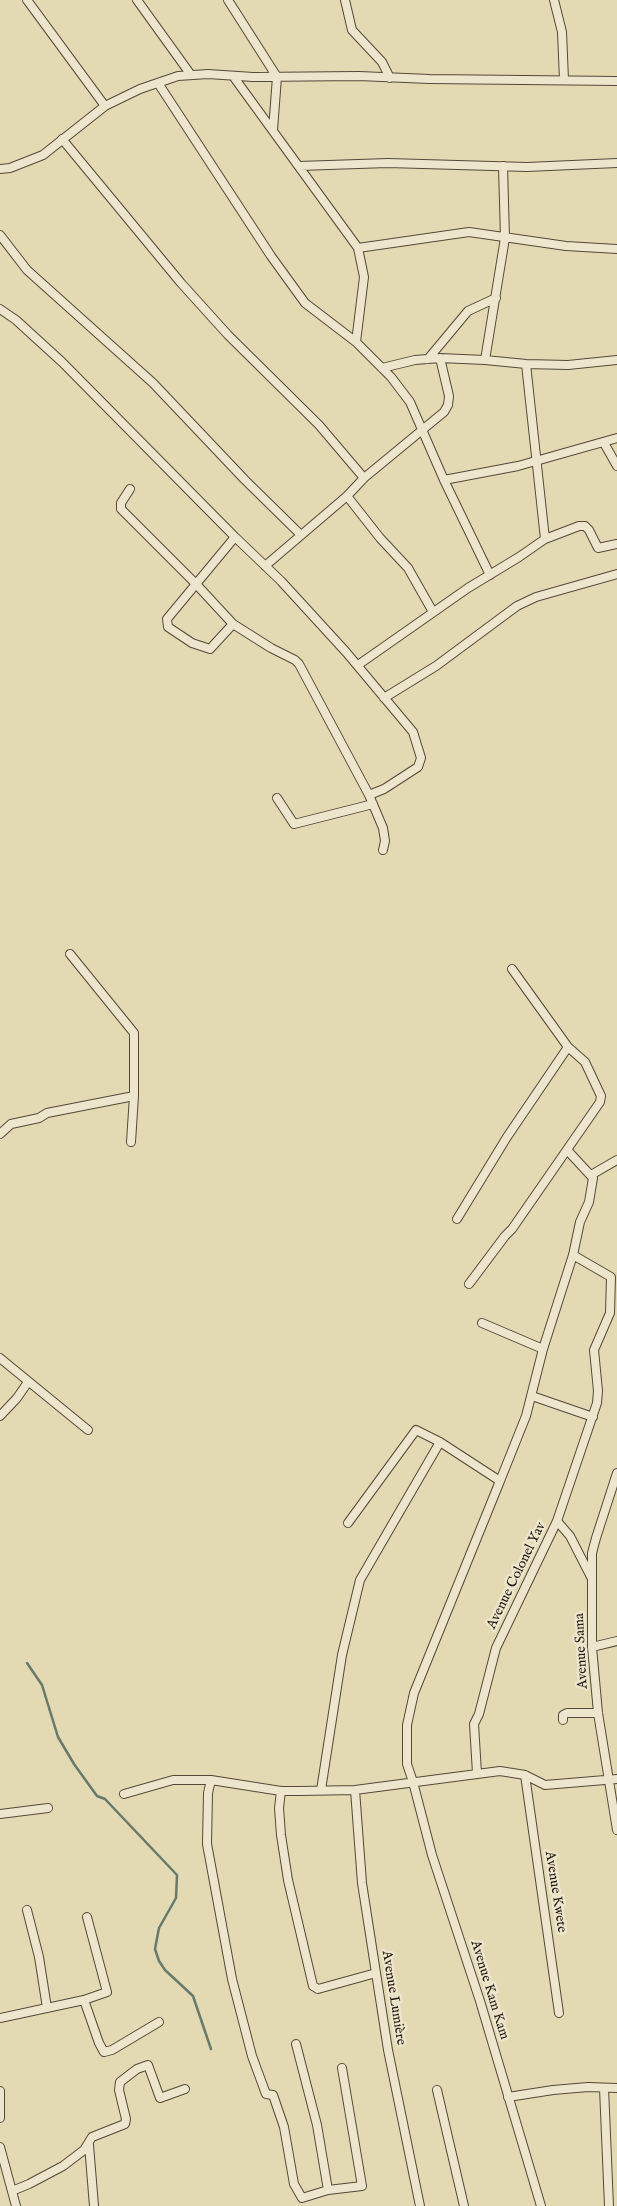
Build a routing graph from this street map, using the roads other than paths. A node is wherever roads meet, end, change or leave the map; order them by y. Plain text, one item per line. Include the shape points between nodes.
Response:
1 (27, 0) edge
2 (137, 0) edge
3 (228, 0) edge
4 (345, 0) edge
5 (554, 0) edge
6 (191, 75) junction
7 (233, 76) junction
8 (277, 77) junction
9 (390, 78) junction
10 (564, 80) junction
11 (617, 81) edge
12 (158, 83) junction
13 (105, 106) junction
14 (273, 130) junction
15 (62, 139) junction
16 (617, 163) edge
17 (299, 166) junction
18 (503, 166) junction
19 (0, 169) edge
20 (0, 235) edge
21 (505, 238) junction
22 (358, 248) junction
23 (617, 249) edge
24 (496, 298) junction
25 (0, 309) edge
26 (356, 342) junction
27 (440, 358) junction
28 (428, 359) junction
29 (485, 360) junction
30 (617, 360) edge
31 (526, 364) junction
32 (382, 368) junction
33 (423, 431) junction
34 (617, 438) edge
35 (604, 443) junction
36 (537, 461) junction
37 (617, 466) edge
38 (364, 478) junction
39 (444, 480) junction
40 (130, 489) dead end
41 (347, 496) junction
42 (301, 535) junction
43 (235, 537) junction
44 (545, 539) junction
45 (617, 544) edge
46 (265, 566) junction
47 (617, 574) edge
48 (490, 575) junction
49 (196, 584) junction
50 (433, 612) junction
51 (233, 624) junction
52 (358, 665) junction
53 (384, 698) junction
54 (369, 795) junction
55 (277, 798) dead end
56 (373, 804) junction
57 (383, 850) dead end
58 (70, 954) dead end
59 (512, 969) dead end
60 (568, 1047) junction
61 (134, 1096) junction
62 (0, 1132) edge
63 (132, 1142) dead end
64 (568, 1151) junction
65 (617, 1160) edge
66 (591, 1175) junction
67 (457, 1219) dead end
68 (573, 1254) junction
69 (469, 1284) dead end
70 (482, 1323) dead end
71 (543, 1349) junction
72 (0, 1358) edge
73 (28, 1382) junction
74 (532, 1396) junction
75 (0, 1416) edge
76 (593, 1417) junction
77 (88, 1430) dead end
78 (440, 1442) junction
79 (617, 1473) edge
80 (500, 1481) junction
81 (557, 1521) junction
82 (348, 1523) dead end
83 (592, 1578) junction
84 (617, 1641) edge
85 (592, 1647) junction
86 (598, 1713) junction
87 (563, 1720) dead end
88 (477, 1774) junction
89 (525, 1774) junction
90 (210, 1780) junction
91 (613, 1780) edge
92 (413, 1782) junction
93 (321, 1790) junction
94 (355, 1790) junction
95 (281, 1791) junction
96 (124, 1794) dead end
97 (48, 1808) dead end
98 (0, 1814) edge
99 (617, 1830) edge
100 (27, 1910) dead end
101 (87, 1917) dead end
102 (376, 1974) junction
103 (84, 2000) junction
104 (47, 2008) junction
105 (559, 2013) dead end
106 (0, 2018) edge
107 (159, 2022) dead end
108 (296, 2044) dead end
109 (342, 2068) dead end
110 (604, 2088) junction
111 (617, 2088) edge
112 (185, 2089) dead end
113 (437, 2090) dead end
114 (0, 2091) edge
115 (508, 2096) junction
116 (0, 2118) edge
117 (89, 2145) junction
118 (0, 2147) edge
119 (12, 2190) junction
120 (328, 2190) junction
121 (16, 2206) edge
122 (94, 2206) edge
123 (420, 2206) edge
124 (464, 2206) edge
125 (541, 2206) edge
126 (610, 2206) edge

1 - 13 street
2 - 6 street
3 - 8 street
4 - 9 street via 352,30 382,62
5 - 10 street via 562,32
6 - 7 street
6 - 12 street
7 - 8 street
7 - 14 street
8 - 9 street
8 - 14 street
9 - 10 street
10 - 11 street
12 - 13 street
12 - 26 street via 305,303
13 - 15 street
14 - 17 street
15 - 19 street via 43,155
15 - 38 street via 182,284 228,335 319,425
16 - 18 street
17 - 18 street via 388,163
17 - 22 street
18 - 21 street
20 - 42 street via 27,270 153,384
21 - 22 street via 469,232
21 - 23 street
21 - 24 street
22 - 26 street via 364,277
24 - 28 street via 468,311
24 - 29 street
25 - 43 street via 62,362
26 - 32 street
27 - 28 street
27 - 29 street
27 - 33 street via 448,405
28 - 32 street
29 - 31 street
30 - 31 street via 568,365
31 - 36 street
32 - 33 street via 410,402
33 - 38 street
33 - 39 street
34 - 35 street
35 - 36 street
35 - 37 street
36 - 39 street
36 - 44 street
38 - 41 street
39 - 48 street
40 - 49 street via 121,502 121,509
41 - 42 street
41 - 50 street via 408,568
42 - 46 street
43 - 46 street
43 - 49 street
44 - 45 street via 585,526 598,548
44 - 48 street
46 - 52 street
47 - 53 street via 536,597 517,606 436,666
48 - 50 street
49 - 51 street
49 - 51 street via 167,620 168,627 208,649
50 - 52 street
51 - 54 street via 299,664
52 - 53 street
53 - 54 street via 414,732 421,758 414,771
54 - 56 street
55 - 56 street via 294,824
56 - 57 street via 385,836
58 - 61 street via 133,1030
59 - 60 street
60 - 64 street via 585,1062 601,1099
60 - 67 street
61 - 62 street via 47,1113 11,1124
61 - 63 street
64 - 66 street
64 - 69 street
65 - 66 street
66 - 68 street, Avenue Kam Kam via 589,1202 580,1221
68 - 71 street, Avenue Kam Kam
68 - 76 street, Avenue Colonel Yav via 610,1277 610,1313 594,1350 598,1392
70 - 71 street
71 - 74 street, Avenue Kam Kam
72 - 73 street
73 - 75 street
73 - 77 street
74 - 76 street
74 - 80 street, Avenue Kam Kam
76 - 81 street, Avenue Colonel Yav
78 - 80 street
78 - 82 street via 416,1430
78 - 93 street via 360,1580 342,1655
79 - 83 street, Avenue Sama via 592,1553
80 - 92 street, Avenue Kam Kam via 414,1693 406,1746 406,1764
81 - 83 street via 570,1536
81 - 88 street, Avenue Colonel Yav via 496,1648 474,1724
83 - 85 street, Avenue Sama
84 - 85 street
85 - 86 street, Avenue Sama
86 - 87 street via 567,1713
86 - 91 street, Avenue Sama
88 - 89 street via 512,1771
88 - 92 street
89 - 91 street via 545,1785
89 - 105 street, Avenue Kwete
90 - 95 street
90 - 96 street via 173,1780
90 - 120 street via 207,1844 232,1979 252,2056 266,2094 273,2095 284,2127 294,2184 302,2198
91 - 99 street, Avenue Sama
92 - 94 street
92 - 115 street, Avenue Kam Kam via 432,1855
93 - 94 street
93 - 95 street
94 - 102 street, Avenue Lumière via 362,1883
95 - 102 street via 278,1808 280,1836 313,1986 318,1990
97 - 98 street
100 - 104 street
101 - 103 street via 107,1988 104,1994
102 - 123 street, Avenue Lumière
103 - 104 street
103 - 107 street via 104,2052
104 - 106 street
108 - 120 street via 317,2125
109 - 120 street via 362,2186
110 - 111 street
110 - 115 street
110 - 126 street
112 - 117 street via 160,2098 148,2065 137,2070 120,2082 126,2122 92,2136
113 - 124 street
114 - 116 street
115 - 125 street, Avenue Kam Kam
117 - 119 street via 63,2166
117 - 122 street
118 - 119 street
119 - 121 street

